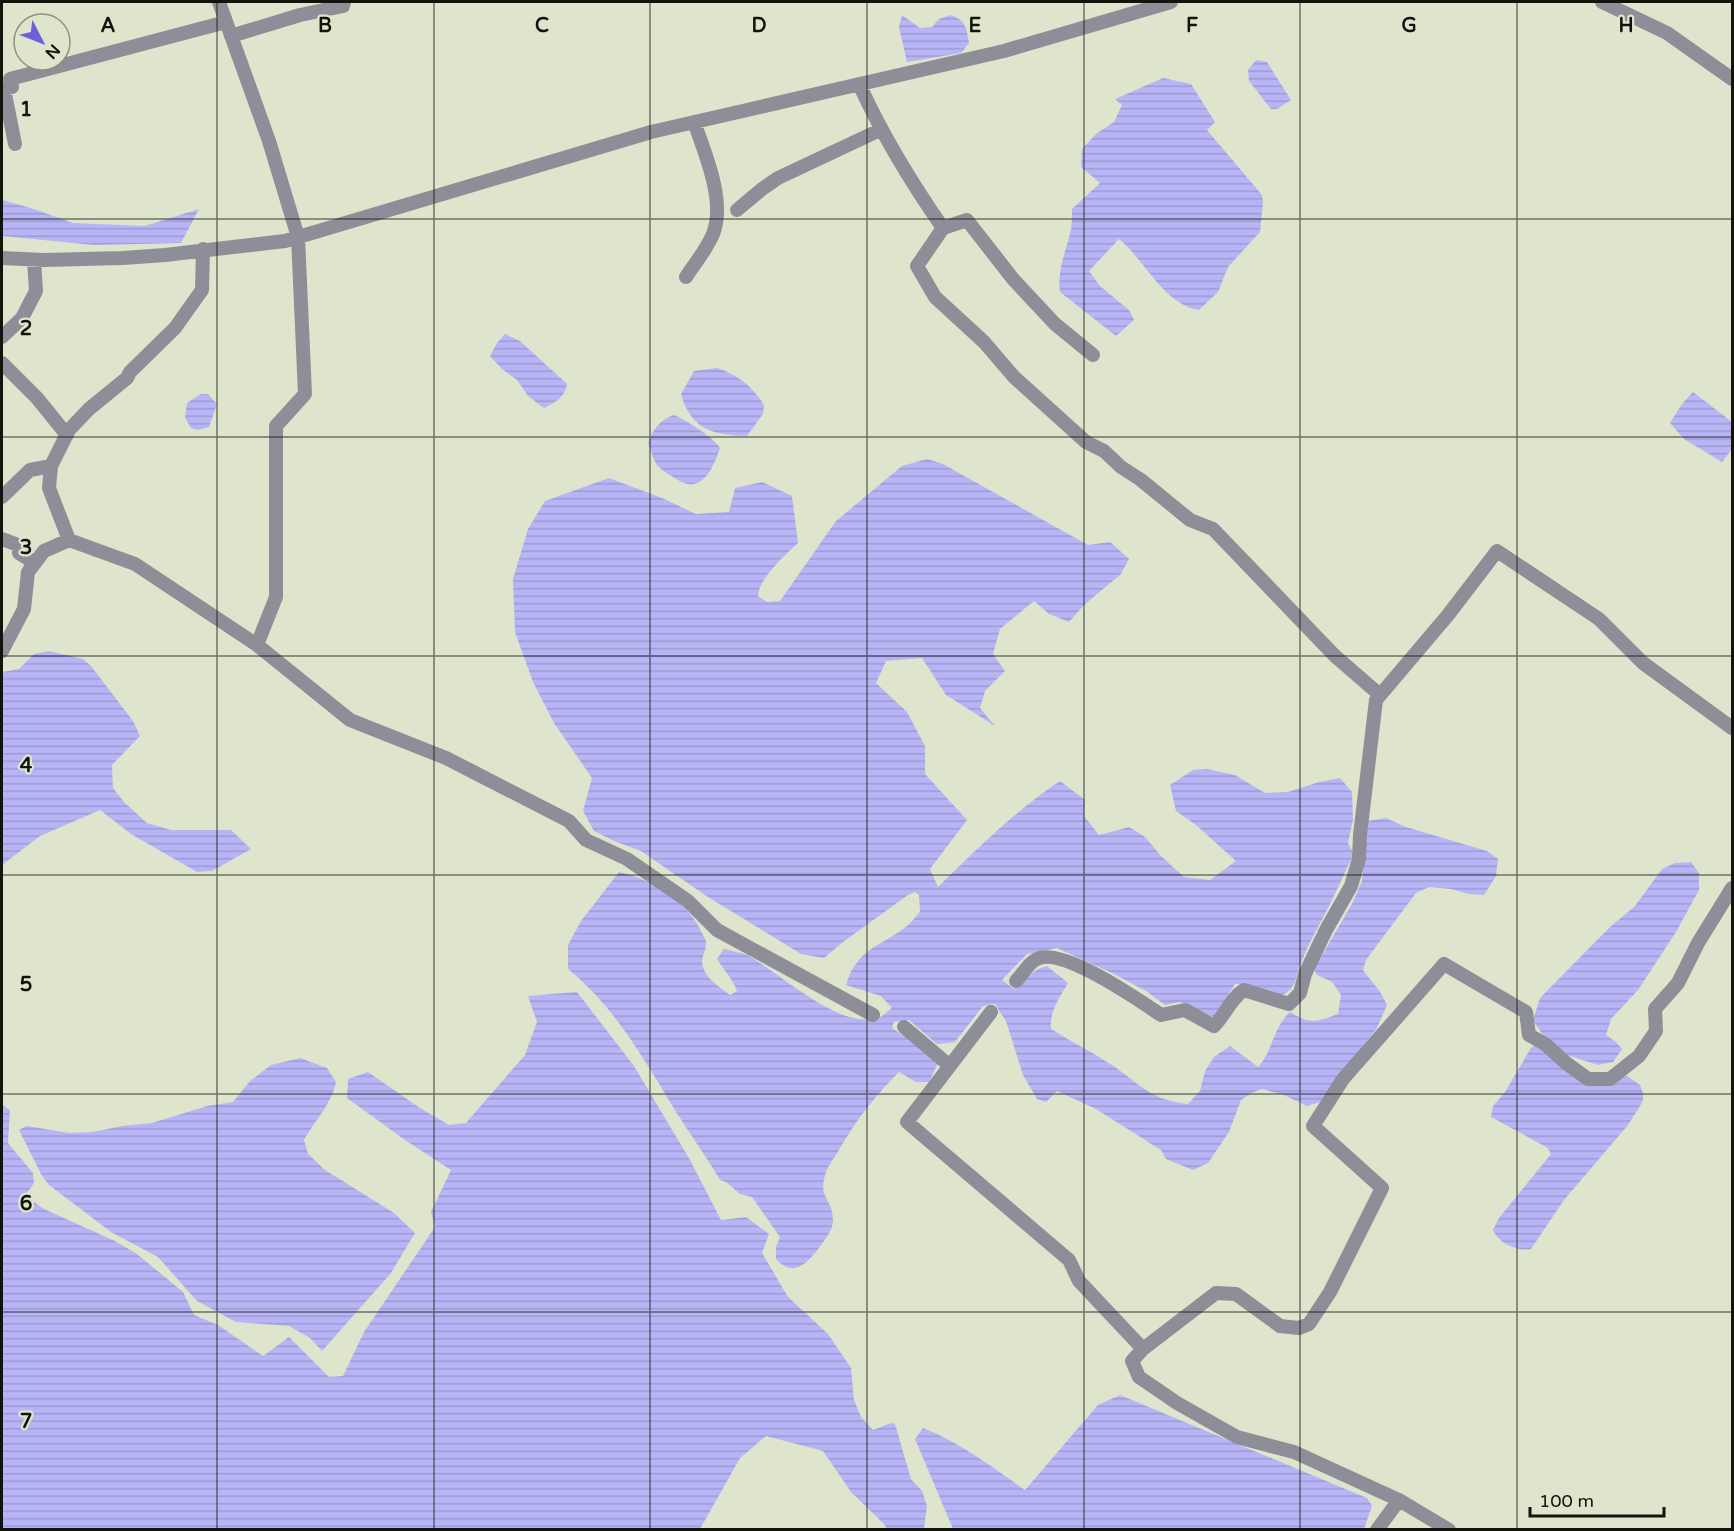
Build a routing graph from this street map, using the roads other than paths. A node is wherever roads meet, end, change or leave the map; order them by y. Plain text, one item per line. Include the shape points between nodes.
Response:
1 (219, 2) edge
2 (344, 2) edge
3 (1124, 2) edge
4 (1171, 2) edge
5 (1602, 2) edge
6 (1129, 15) junction
7 (226, 22) junction
8 (231, 36) junction
9 (1732, 79) edge
10 (859, 84) junction
11 (694, 122) junction
12 (880, 130) junction
13 (15, 144) dead end
14 (737, 210) dead end
15 (943, 228) junction
16 (298, 237) junction
17 (203, 249) junction
18 (2, 258) edge
19 (34, 260) junction
20 (686, 277) dead end
21 (2, 337) edge
22 (1094, 355) dead end
23 (2, 363) edge
24 (67, 435) junction
25 (51, 466) junction
26 (2, 497) edge
27 (2, 539) edge
28 (69, 540) junction
29 (35, 563) junction
30 (257, 645) junction
31 (2, 651) edge
32 (1380, 695) junction
33 (1732, 728) edge
34 (1732, 888) edge
35 (1017, 981) dead end
36 (991, 1012) dead end
37 (873, 1015) dead end
38 (904, 1027) dead end
39 (950, 1066) junction
40 (1143, 1349) junction
41 (1399, 1500) junction
42 (1377, 1530) edge
43 (1449, 1530) edge

1 - 7 street
2 - 8 street via 343,6
3 - 6 street
4 - 6 street
5 - 9 street via 1667,33
6 - 10 street via 1004,51
7 - 8 street
7 - 13 street via 10,79 12,87 4,89
8 - 16 street
10 - 11 street
10 - 12 street
11 - 16 street
11 - 20 street via 711,169 717,206 714,233
12 - 14 street via 778,178
12 - 15 street
15 - 22 street via 967,220 1012,279 1055,324
15 - 32 street via 917,266 935,297 1086,442 1142,480 1190,520 1213,530 1335,656
16 - 17 street
16 - 30 street via 305,394 276,426 276,597
17 - 19 street via 123,258
17 - 24 street via 202,290 174,328
18 - 19 street
19 - 21 street via 36,291 22,318
23 - 24 street
24 - 25 street
25 - 26 street via 30,470
25 - 28 street via 50,488
27 - 29 street via 18,545 19,553
28 - 29 street via 44,551
28 - 30 street via 135,564
29 - 31 street via 28,572 24,609
30 - 37 street via 350,720 446,758 569,821 586,840 627,859 688,901 717,930
32 - 33 street via 1497,551 1599,619 1643,663
32 - 35 street via 1376,700 1359,859 1351,886 1305,974 1300,993 1289,1004 1244,990 1234,996 1214,1026 1185,1010 1161,1015 1076,964 1044,957 1035,960
34 - 40 street via 1678,982 1655,1010 1656,1031 1639,1056 1610,1078 1588,1079 1529,1035 1526,1012 1444,964 1343,1079 1313,1126 1382,1188 1330,1292 1309,1324 1299,1328 1280,1326 1236,1294 1216,1293
36 - 39 street
38 - 39 street
39 - 40 street via 907,1122 1069,1260 1079,1281
40 - 41 street via 1132,1361 1139,1377 1177,1403 1237,1437 1294,1452
41 - 42 street
41 - 43 street

